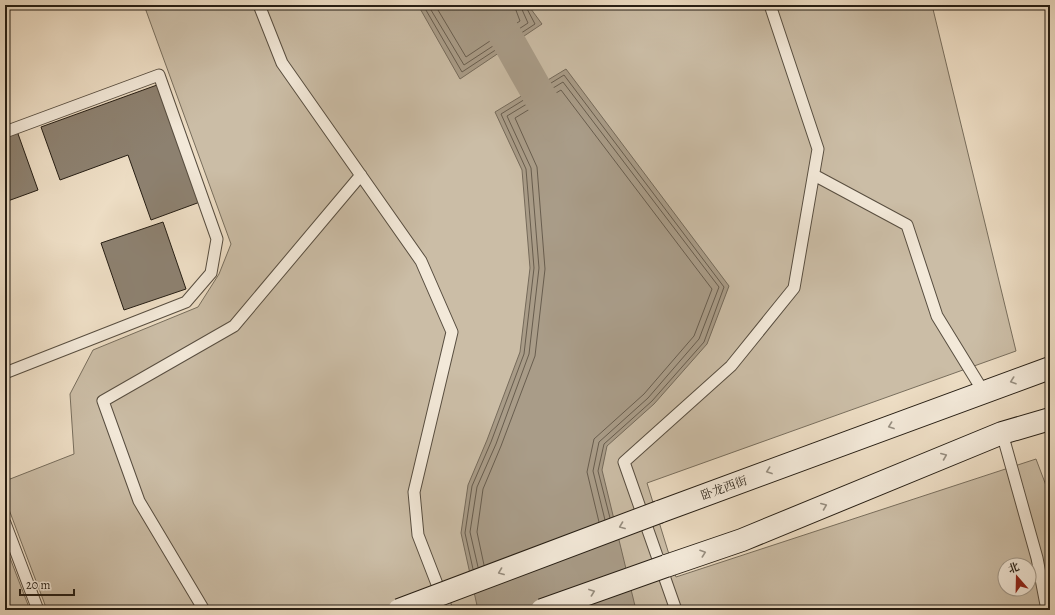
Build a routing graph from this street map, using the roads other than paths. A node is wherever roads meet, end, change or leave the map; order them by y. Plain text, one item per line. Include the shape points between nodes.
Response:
1 (259, 5) edge
2 (770, 5) edge
3 (5, 132) edge
4 (361, 175) junction
5 (814, 175) junction
6 (1050, 368) edge
7 (5, 373) edge
8 (983, 392) junction
9 (1050, 419) edge
10 (1002, 433) junction
11 (5, 523) edge
12 (38, 610) edge
13 (204, 610) edge
14 (399, 610) edge
15 (447, 610) edge
16 (542, 610) edge
17 (676, 610) edge
18 (1047, 610) edge

1 - 4 lane via 282,63
2 - 5 lane via 818,149
3 - 7 lane via 159,75 217,239 210,273 186,302
4 - 13 lane via 234,326 103,401 139,501
4 - 15 lane via 421,261 452,332 414,492 418,535
5 - 8 lane via 907,224 937,316
5 - 17 lane via 794,288 731,366 624,462
6 -> 8 main road, 卧龙西街
8 -> 14 main road, 卧龙西街, bridge
9 - 10 main road
16 -> 10 main road, bridge via 742,540
10 - 18 lane via 1037,558
11 - 12 lane

